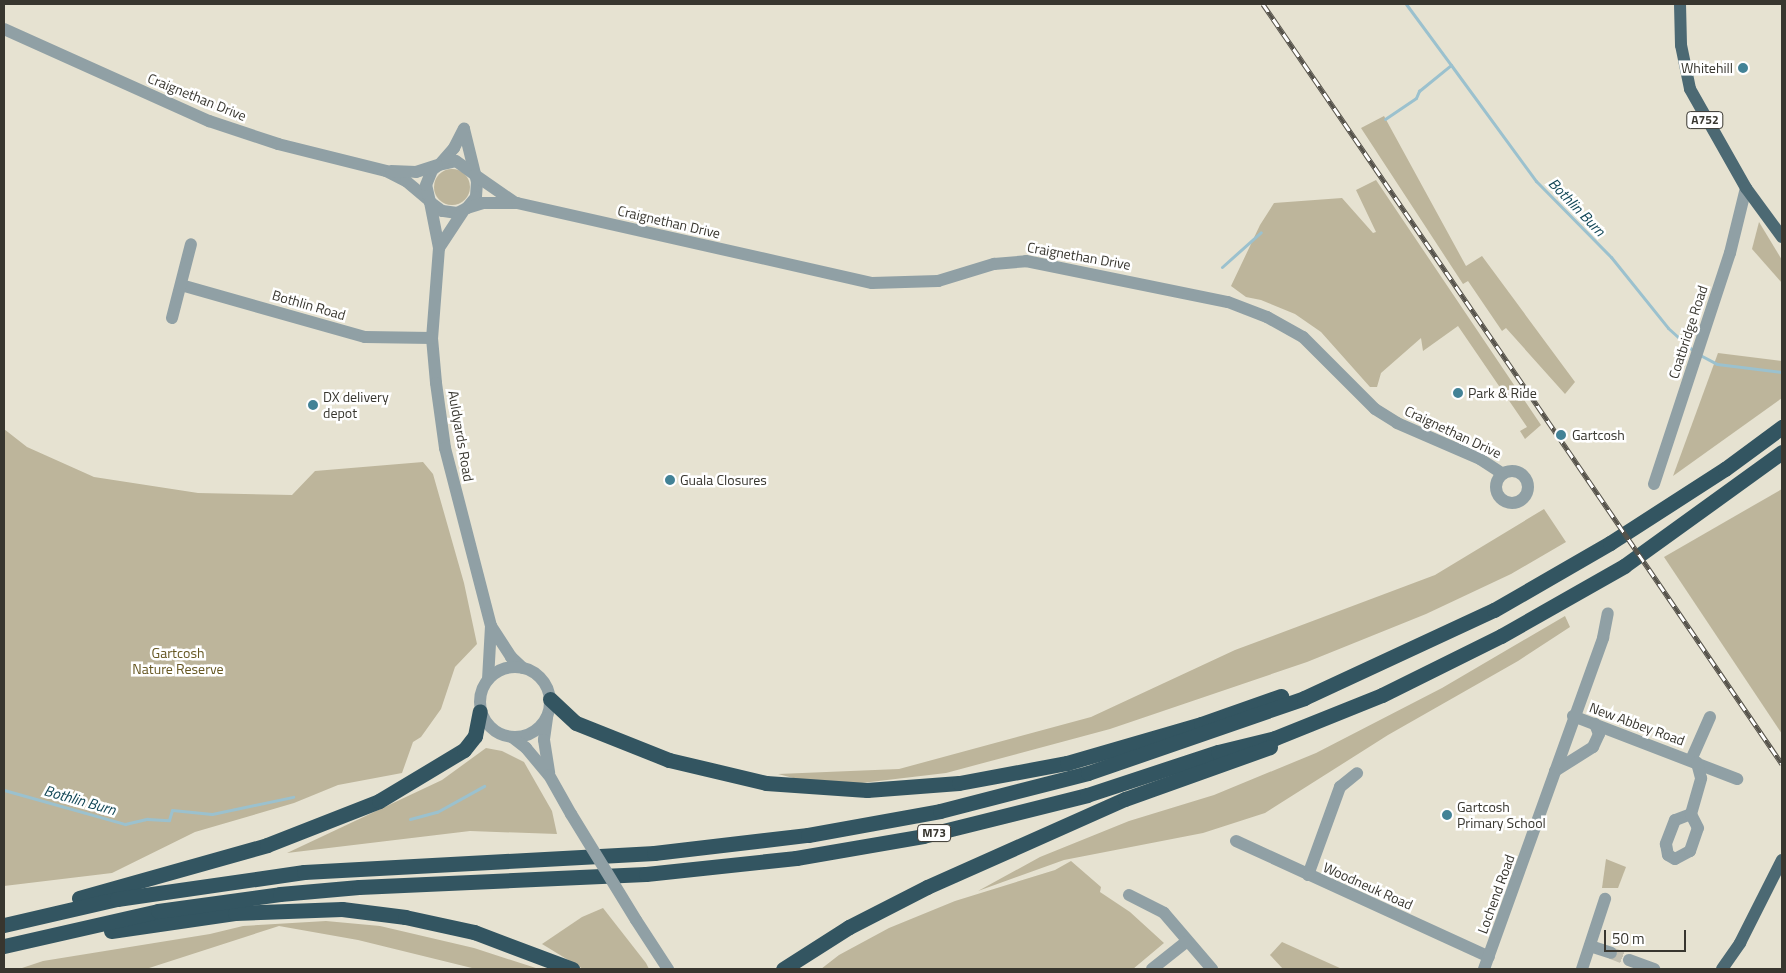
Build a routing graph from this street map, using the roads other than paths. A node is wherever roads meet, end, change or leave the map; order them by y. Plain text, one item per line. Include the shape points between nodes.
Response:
1 (1680, 4) edge
2 (4, 30) edge
3 (440, 164) junction
4 (386, 171) junction
5 (474, 174) junction
6 (1746, 188) junction
7 (430, 201) junction
8 (517, 203) junction
9 (465, 209) junction
10 (1782, 238) edge
11 (191, 244) dead end
12 (439, 248) junction
13 (181, 285) junction
14 (172, 318) dead end
15 (432, 338) junction
16 (1782, 426) edge
17 (1782, 452) edge
18 (1503, 474) dead end
19 (1654, 484) dead end
20 (1608, 613) dead end
21 (492, 626) junction
22 (1423, 644) junction
23 (523, 668) junction
24 (488, 679) junction
25 (1382, 695) junction
26 (550, 699) junction
27 (480, 711) junction
28 (547, 716) junction
29 (1573, 716) junction
30 (1710, 716) dead end
31 (1595, 724) junction
32 (512, 737) junction
33 (1694, 761) junction
34 (1554, 771) junction
35 (1357, 773) dead end
36 (549, 775) junction
37 (1738, 779) dead end
38 (1690, 814) dead end
39 (1236, 841) dead end
40 (1782, 860) edge
41 (1308, 875) junction
42 (1129, 895) dead end
43 (1605, 899) dead end
44 (4, 921) edge
45 (4, 925) edge
46 (1186, 942) junction
47 (4, 946) edge
48 (1590, 946) junction
49 (1611, 953) tunnel mouth
50 (4, 954) edge
51 (1490, 957) junction
52 (1630, 960) tunnel mouth
53 (666, 968) edge
54 (572, 969) edge
55 (783, 969) edge
56 (1152, 969) edge
57 (1212, 969) edge
58 (1484, 969) edge
59 (1582, 969) edge
60 (1654, 969) edge
61 (1722, 969) edge

1 - 6 main road, A752 via 1681,46 1690,89
2 - 4 street, Craignethan Drive via 209,120 278,144
3 - 4 street, Craignethan Drive via 416,172
3 - 5 street via 463,164
3 - 5 street via 454,148 464,125
3 - 7 street via 432,170 426,185
4 - 7 street, Craignethan Drive via 406,181
5 - 8 street, Craignethan Drive
5 - 9 street via 478,190
6 - 10 main road, A752
6 - 19 street, Coatbridge Road via 1730,253
7 - 9 street via 442,211
7 - 12 street, Auldyards Road
8 - 9 street, Craignethan Drive via 489,203
8 - 18 street, Craignethan Drive via 872,283 938,281 994,264 1026,261 1228,302 1303,337 1374,409 1397,423 1480,459
9 - 12 street, Auldyards Road
11 - 13 street
12 - 15 street, Auldyards Road
13 - 14 street
13 - 15 street, Bothlin Road via 365,337
15 - 21 street, Auldyards Road via 445,448
16 - 22 highway, M73 via 1725,469 1610,543 1494,610
17 - 25 highway, M73 via 1624,566 1501,636
20 - 29 street, Lochend Road via 1603,638
21 - 23 street, Auldyards Road via 511,657
21 - 24 street, Auldyards Road
22 - 26 highway via 1201,724 1103,754 987,779 913,788 803,787 709,772 596,733 576,722
22 - 45 highway, M73 via 1304,698 1156,752 1079,776 921,815 808,835 654,853 304,872 117,899
23 - 24 street via 504,668
23 - 26 street via 541,679
24 - 27 street via 480,694
25 - 47 highway, M73 via 1275,738 1218,752 1086,795 923,836 796,858 696,869 280,894 158,911
25 - 55 highway via 1341,718 1212,770 1125,799 920,890 849,927
26 - 28 street
27 - 32 street via 492,729
27 - 44 highway via 475,736 464,750 379,801 267,845
28 - 32 street via 537,730
28 - 36 street via 544,740
29 - 31 street, New Abbey Road
29 - 34 street, Lochend Road
30 - 33 street, New Abbey Road
31 - 33 street, New Abbey Road
31 - 34 street via 1599,734 1593,747
32 - 36 street
33 - 37 street, New Abbey Road
33 - 38 street, New Abbey Road via 1702,778
34 - 51 street, Lochend Road
35 - 41 street via 1340,787
36 - 53 street, bridge
39 - 41 street, Woodneuk Road
40 - 61 main road via 1740,943
41 - 51 street, Woodneuk Road
42 - 46 street via 1164,913
43 - 48 street
46 - 56 street
46 - 57 street
48 - 49 street
48 - 59 street
50 - 54 highway via 196,918 280,910 342,909 405,917 474,932
51 - 58 street, Lochend Road
52 - 60 street

